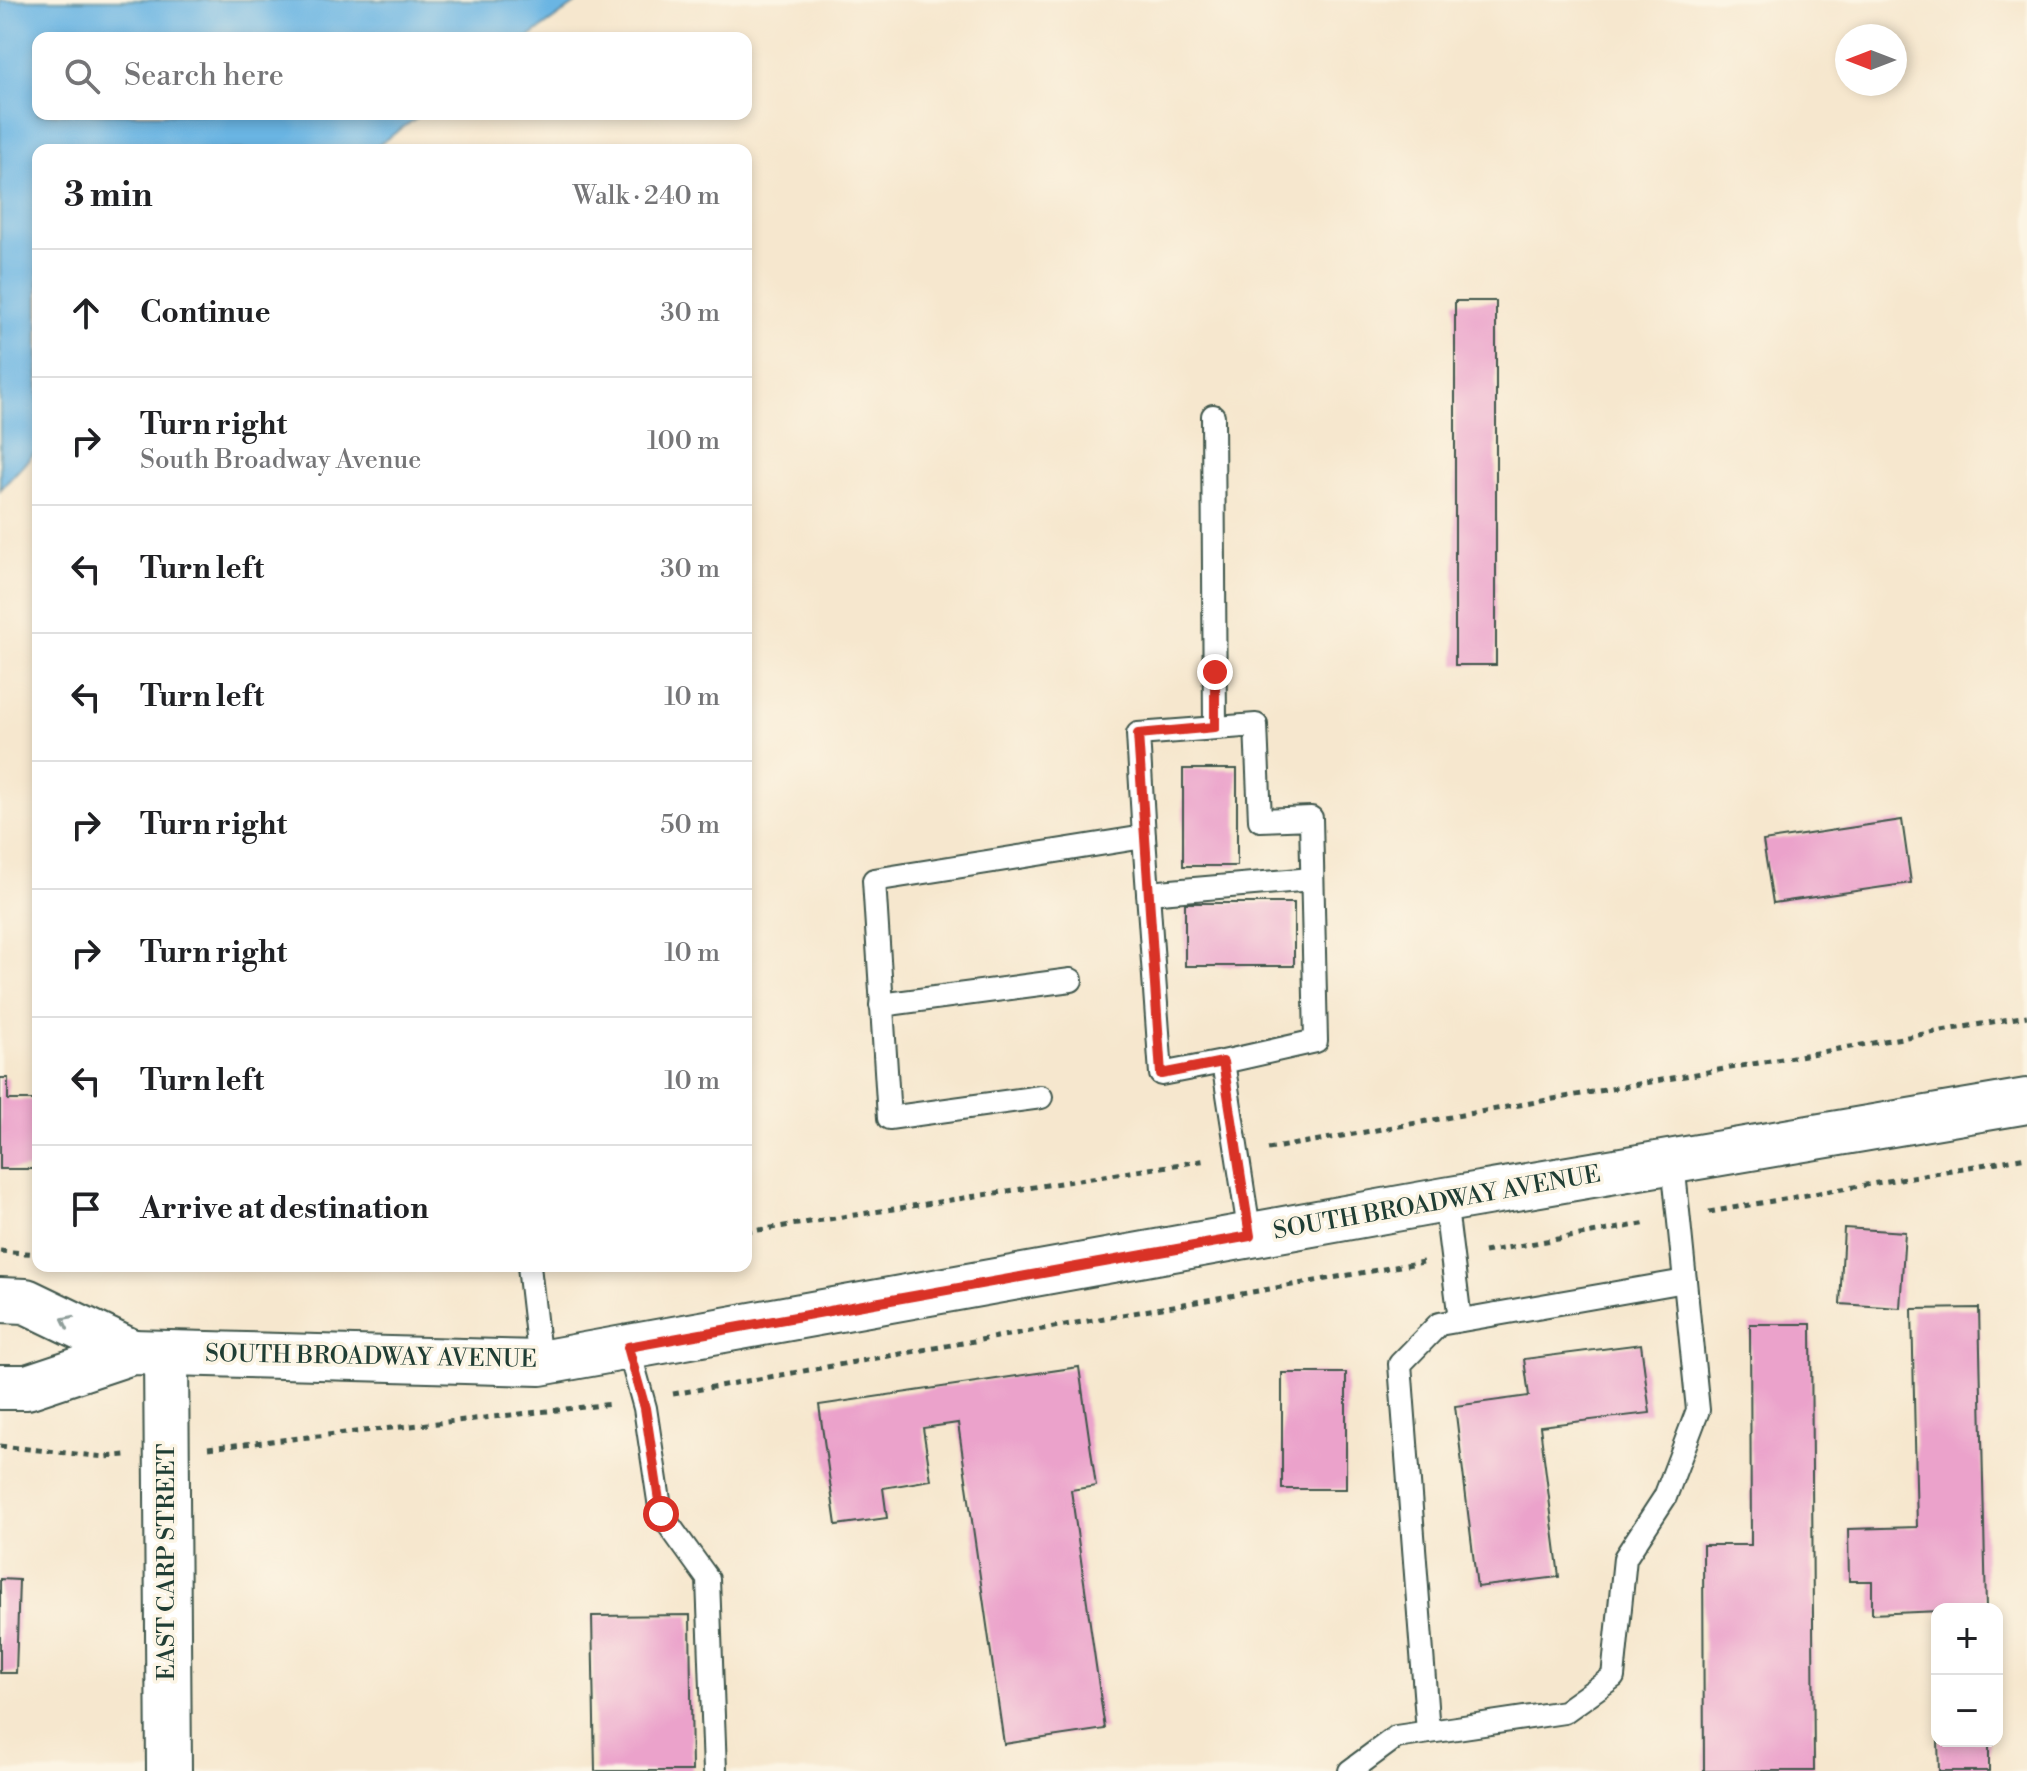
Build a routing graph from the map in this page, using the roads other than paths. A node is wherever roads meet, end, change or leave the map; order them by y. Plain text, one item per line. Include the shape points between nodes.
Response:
1 (1213, 416) dead end
2 (1215, 727) junction
3 (1144, 837) junction
4 (1312, 879) junction
5 (1148, 893) junction
6 (1071, 980) dead end
7 (881, 1005) junction
8 (1223, 1062) junction
9 (1041, 1097) dead end
10 (2027, 1101) edge
11 (1673, 1162) junction
12 (1445, 1200) junction
13 (1250, 1236) junction
14 (530, 1272) edge
15 (1685, 1281) junction
16 (0, 1300) edge
17 (1460, 1320) junction
18 (628, 1347) junction
19 (149, 1352) junction
20 (540, 1363) junction
21 (0, 1387) edge
22 (1428, 1732) junction
23 (169, 1771) edge
24 (715, 1771) edge
25 (1350, 1771) edge

1 - 2 lane
2 - 3 lane via 1138,734
2 - 4 lane via 1256,725 1260,820 1311,818
3 - 5 lane
3 - 7 lane via 874,880
4 - 5 lane
4 - 8 lane via 1316,1041
5 - 8 lane via 1161,1074
6 - 7 lane
7 - 9 lane via 889,1118
8 - 13 lane
10 - 11 main road, SOUTH BROADWAY AVENUE
11 - 12 main road, SOUTH BROADWAY AVENUE
11 - 15 lane
12 - 13 main road, SOUTH BROADWAY AVENUE
12 - 17 lane
13 - 18 main road, SOUTH BROADWAY AVENUE
14 - 20 lane
15 - 17 lane
15 - 22 lane via 1698,1410 1665,1497 1625,1558 1613,1677 1564,1712
19 -> 16 main road, SOUTH BROADWAY AVENUE via 26,1301
17 - 22 lane via 1439,1324 1400,1364
18 - 20 main road, SOUTH BROADWAY AVENUE
18 - 24 lane via 661,1514 708,1579
19 - 20 main road, SOUTH BROADWAY AVENUE
19 - 21 main road, SOUTH BROADWAY AVENUE via 27,1387
19 - 23 main road, EAST CARP STREET via 166,1452
22 - 25 lane via 1396,1737

